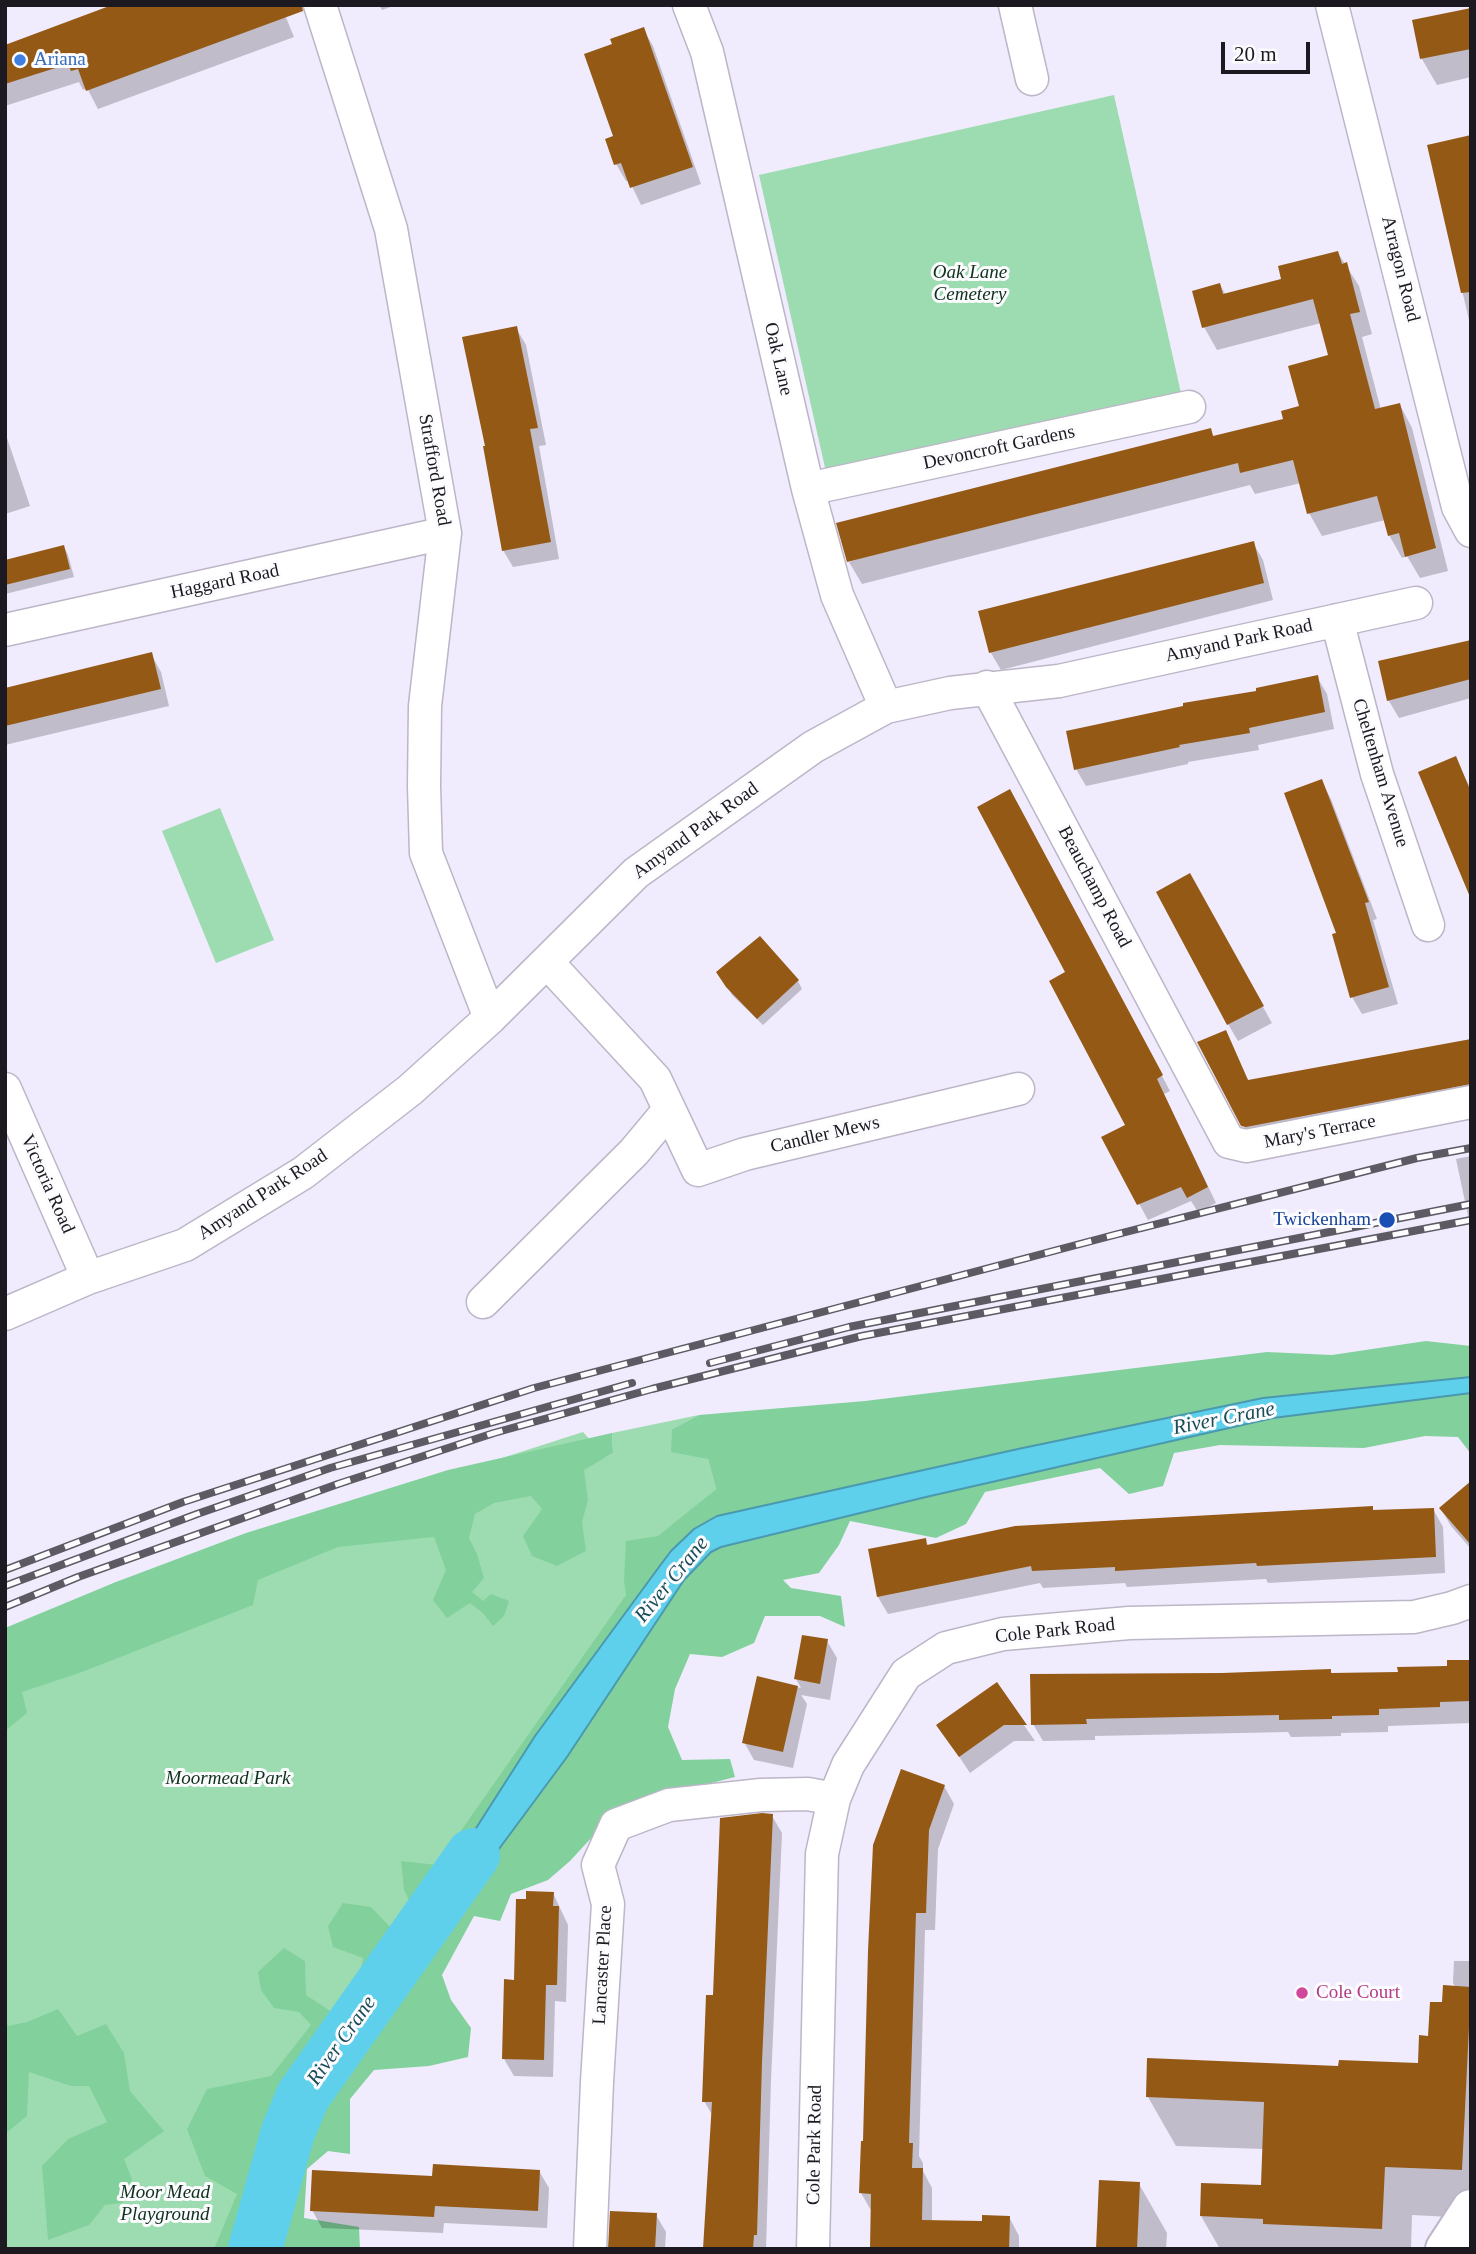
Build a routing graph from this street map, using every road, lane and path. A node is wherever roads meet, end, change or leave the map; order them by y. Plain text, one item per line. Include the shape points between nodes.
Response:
1 (320, 5) edge
2 (689, 5) edge
3 (1015, 5) edge
4 (1332, 5) edge
5 (1032, 79) dead end
6 (1189, 407) dead end
7 (808, 489) junction
8 (1471, 531) edge
9 (445, 533) junction
10 (1416, 603) dead end
11 (1337, 620) junction
12 (5, 630) edge
13 (987, 687) junction
14 (886, 707) junction
15 (1428, 925) dead end
16 (547, 962) junction
17 (490, 1018) junction
18 (1201, 1087) joint
19 (5, 1089) edge
20 (1018, 1089) dead end
21 (1471, 1102) edge
22 (669, 1110) junction
23 (88, 1278) junction
24 (483, 1302) dead end
25 (5, 1314) edge
26 (1471, 1601) edge
27 (834, 1798) junction
28 (1471, 2209) edge
29 (590, 2249) edge
30 (813, 2249) edge
31 (1445, 2249) edge

1 - 9 street, Strafford Road via 391,229
2 - 7 street, Oak Lane via 707,52
3 - 5 street
4 - 8 street, Arragon Road via 1458,507
6 - 7 street, Devoncroft Gardens
7 - 14 street, Oak Lane via 837,595
9 - 12 street, Haggard Road
9 - 17 street, Strafford Road via 425,706 426,853
10 - 11 street, Amyand Park Road
11 - 13 street, Amyand Park Road via 1059,681
11 - 15 street, Cheltenham Avenue via 1377,774
13 - 14 street, Amyand Park Road
13 - 18 street, Beauchamp Road
14 - 16 street, Amyand Park Road via 813,747 636,873
16 - 17 street, Amyand Park Road
16 - 22 street, Candler Mews via 655,1079
17 - 23 street, Amyand Park Road via 410,1090 303,1173 185,1245
18 - 21 street, Mary's Terrace via 1229,1142 1246,1146
19 - 23 street, Victoria Road
20 - 22 street, Candler Mews via 745,1154 698,1170
22 - 24 street via 634,1152
23 - 25 street, Amyand Park Road
26 - 27 street, Cole Park Road via 1414,1617 1129,1623 1003,1634 946,1648 906,1674 848,1765
27 - 29 street, Lancaster Place via 761,1795 669,1805 616,1825 598,1865 608,1904
27 - 30 street, Cole Park Road via 822,1854
28 - 31 main road

